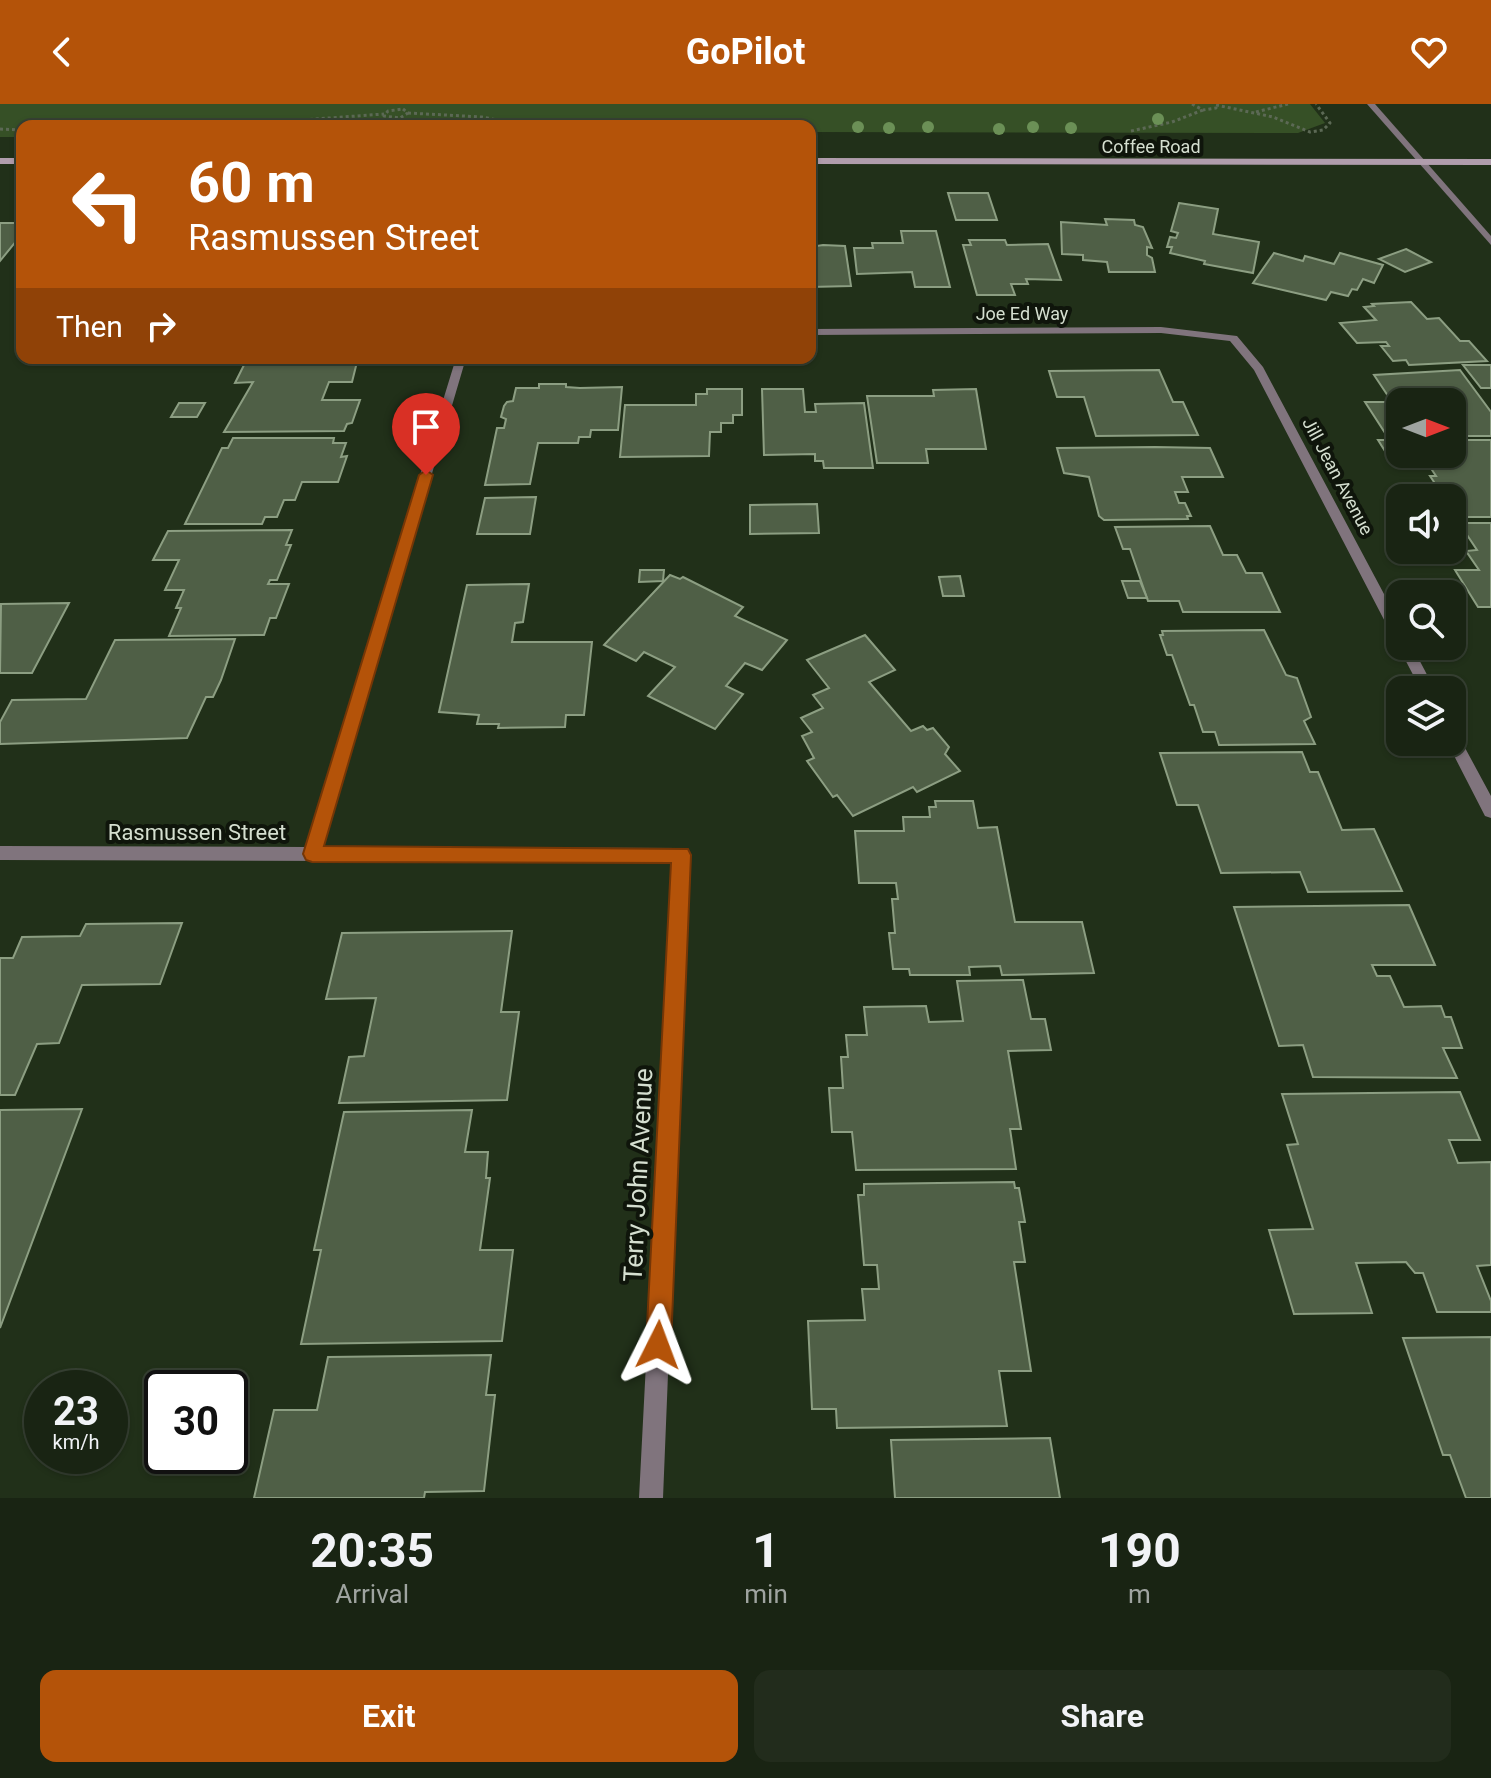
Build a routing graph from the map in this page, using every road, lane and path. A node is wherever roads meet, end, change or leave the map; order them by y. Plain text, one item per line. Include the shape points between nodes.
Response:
1 (1192, 104) edge
2 (1216, 104) edge
3 (1288, 104) edge
4 (1316, 104) edge
5 (1371, 104) edge
6 (1255, 112) junction
7 (408, 113) junction
8 (384, 114) junction
9 (302, 120) edge
10 (497, 120) edge
11 (816, 161) edge
12 (1421, 162) junction
13 (1491, 162) edge
14 (1491, 242) edge
15 (816, 332) edge
16 (1233, 338) joint
17 (459, 364) edge
18 (1386, 610) edge
19 (1462, 756) edge
20 (1491, 811) edge
21 (0, 853) edge
22 (312, 854) junction
23 (681, 855) joint
24 (651, 1498) edge

1 - 2 path via 1207,110
2 - 6 path
3 - 6 path
4 - 6 path via 1330,123 1318,132
5 - 12 street
7 - 8 path via 399,109
7 - 8 path via 395,119
7 - 10 path
8 - 9 path
11 - 12 main road, Coffee Road
12 - 13 main road, Coffee Road
12 - 14 street
15 - 16 street, Joe Ed Way via 1161,330
16 - 18 street, Jill Jean Avenue via 1259,369
17 - 22 street
19 - 20 street
21 - 22 street, Rasmussen Street
22 - 23 street, Rasmussen Street
23 - 24 street, Terry John Avenue

